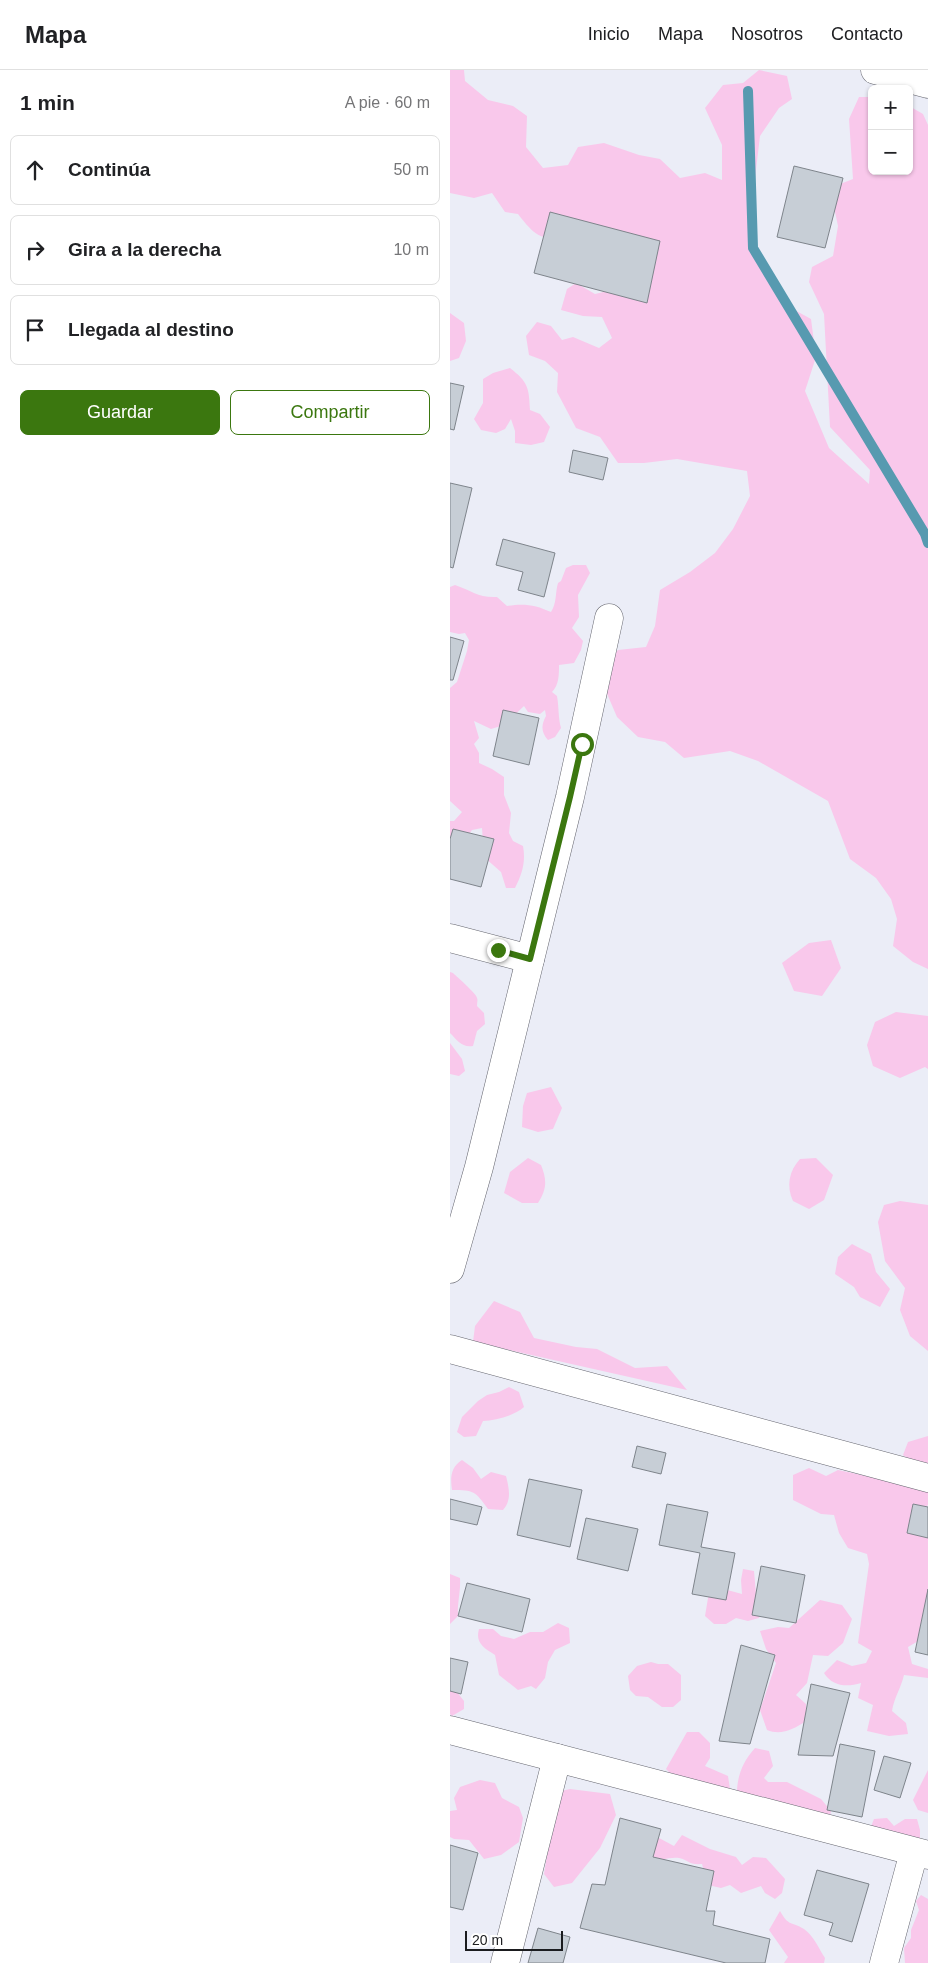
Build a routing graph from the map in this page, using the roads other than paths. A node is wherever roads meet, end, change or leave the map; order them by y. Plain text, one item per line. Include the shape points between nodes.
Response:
1 (875, 70) edge
2 (928, 84) edge
3 (609, 618) dead end
4 (450, 938) edge
5 (530, 959) junction
6 (450, 1269) edge
7 (450, 1349) edge
8 (928, 1478) edge
9 (450, 1730) edge
10 (557, 1758) junction
11 (921, 1854) edge
12 (505, 1963) edge
13 (884, 1963) edge

1 - 2 street
3 - 5 street
4 - 5 street
5 - 6 street via 479,1167
7 - 8 street
9 - 10 street
10 - 11 street
10 - 12 street
11 - 13 street

